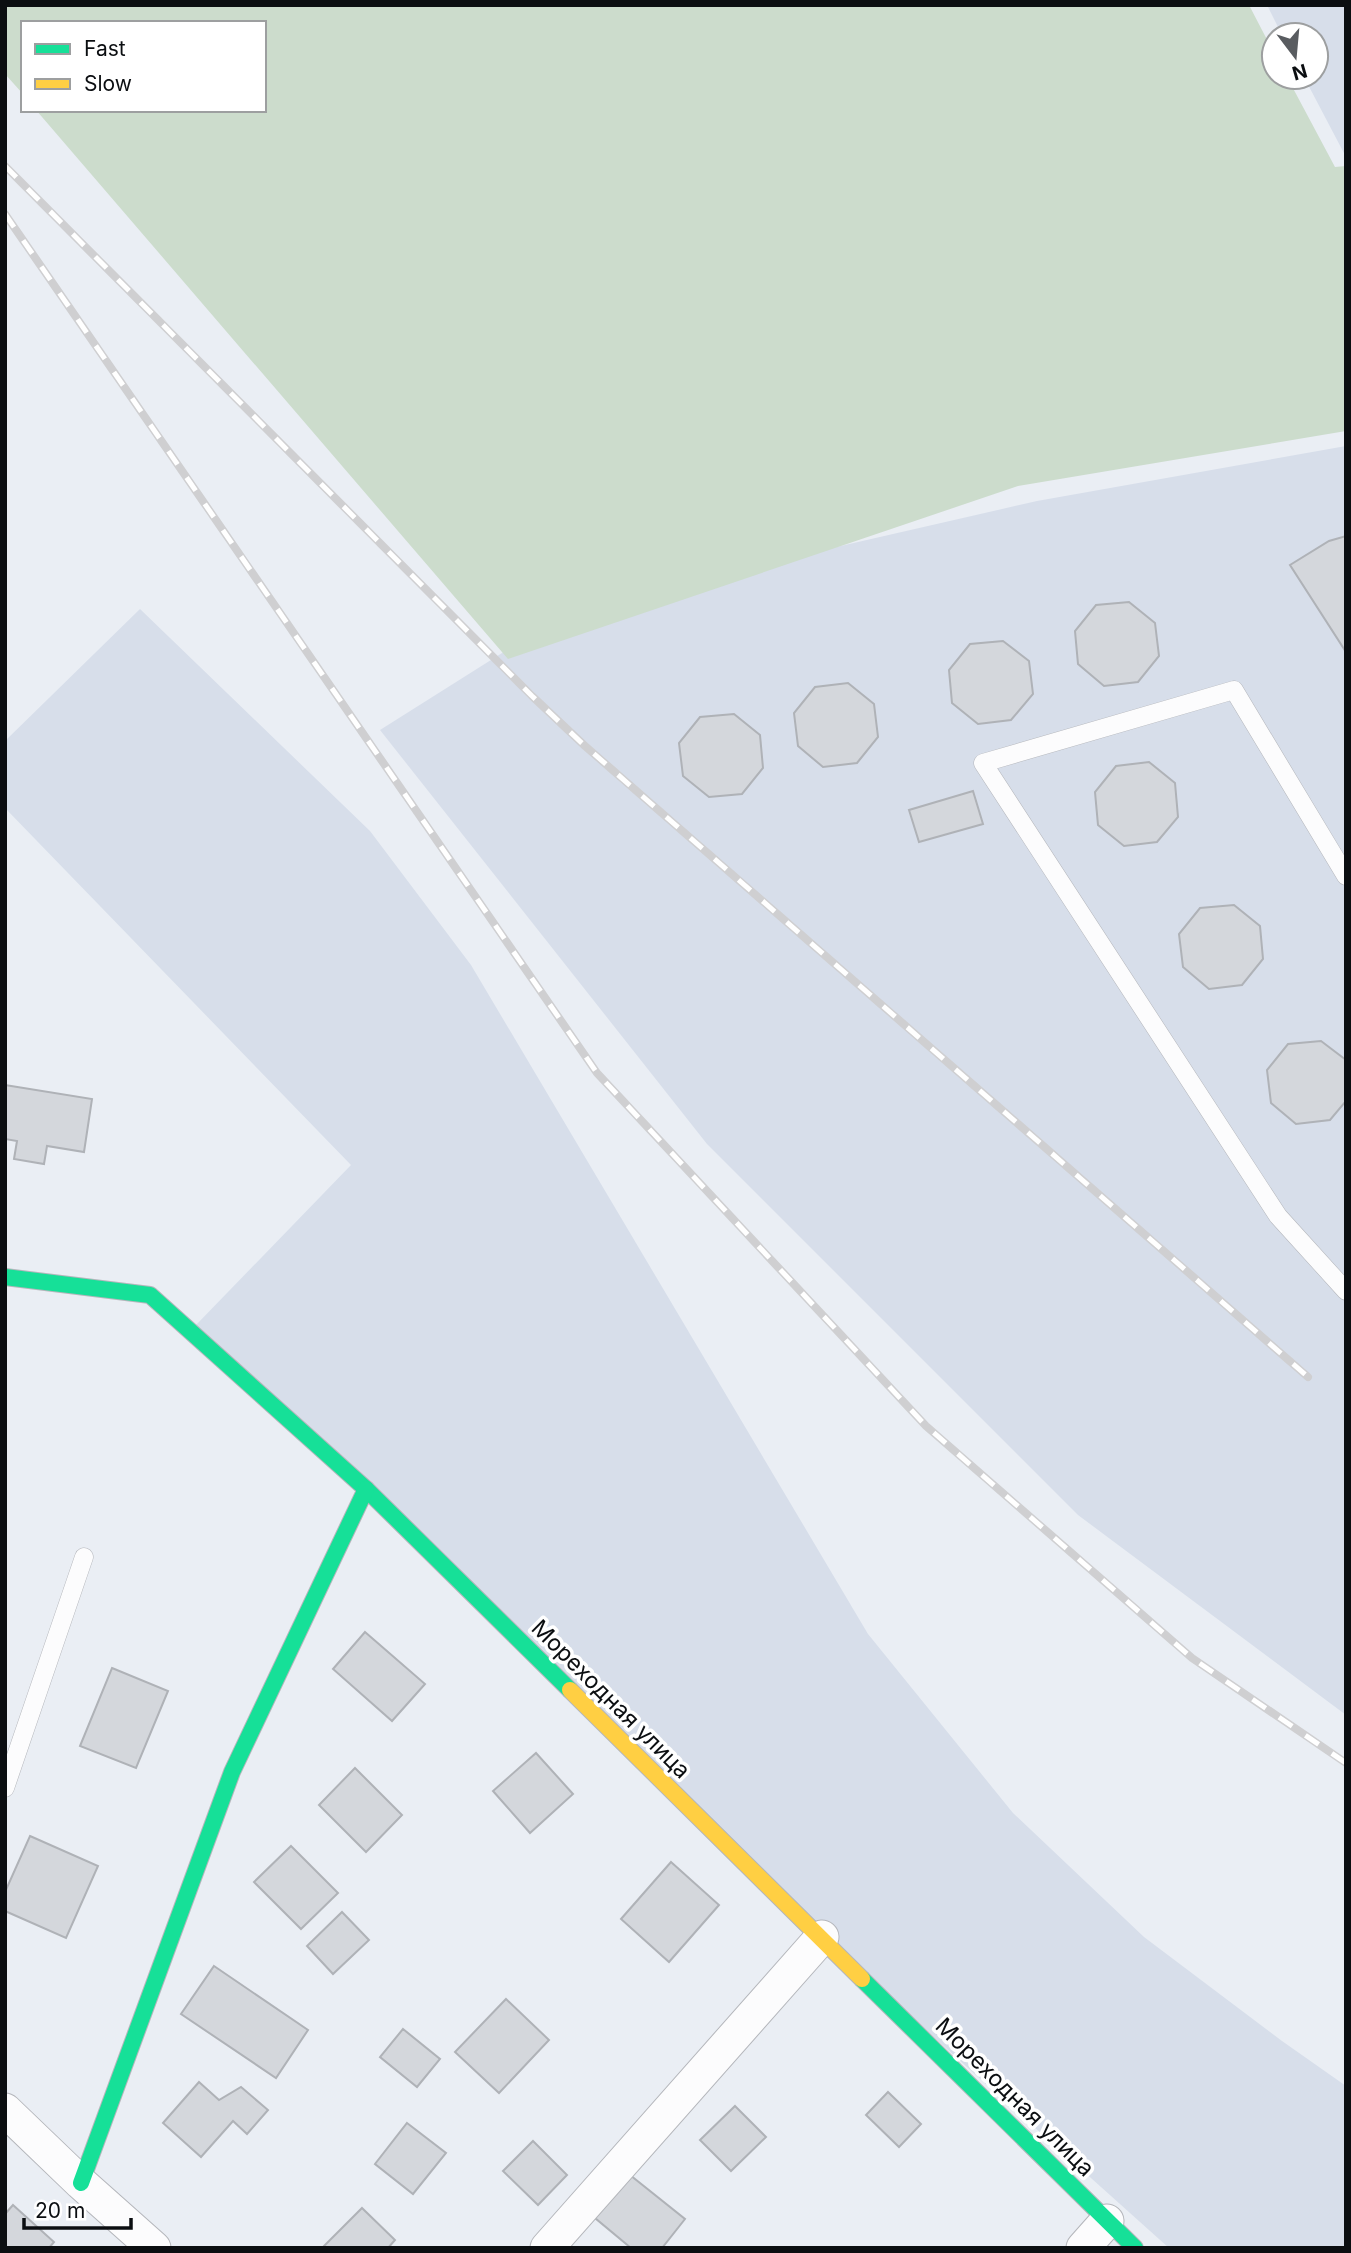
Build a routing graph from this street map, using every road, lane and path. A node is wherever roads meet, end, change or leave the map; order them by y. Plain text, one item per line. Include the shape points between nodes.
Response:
1 (1346, 876) edge
2 (5, 1277) edge
3 (1346, 1291) edge
4 (366, 1489) junction
5 (84, 1557) dead end
6 (5, 1788) edge
7 (822, 1937) junction
8 (5, 2110) edge
9 (81, 2183) junction
10 (1107, 2221) junction
11 (154, 2248) edge
12 (547, 2248) edge
13 (1083, 2248) edge
14 (1135, 2248) edge

1 - 3 lane via 1234,691 983,763 1278,1216
2 - 4 street, Мореходная улица via 150,1295
4 - 7 street, Мореходная улица
4 - 9 street via 232,1772
5 - 6 lane
7 - 10 street, Мореходная улица
7 - 12 street
8 - 9 street
9 - 11 street
10 - 13 street
10 - 14 street, Мореходная улица

